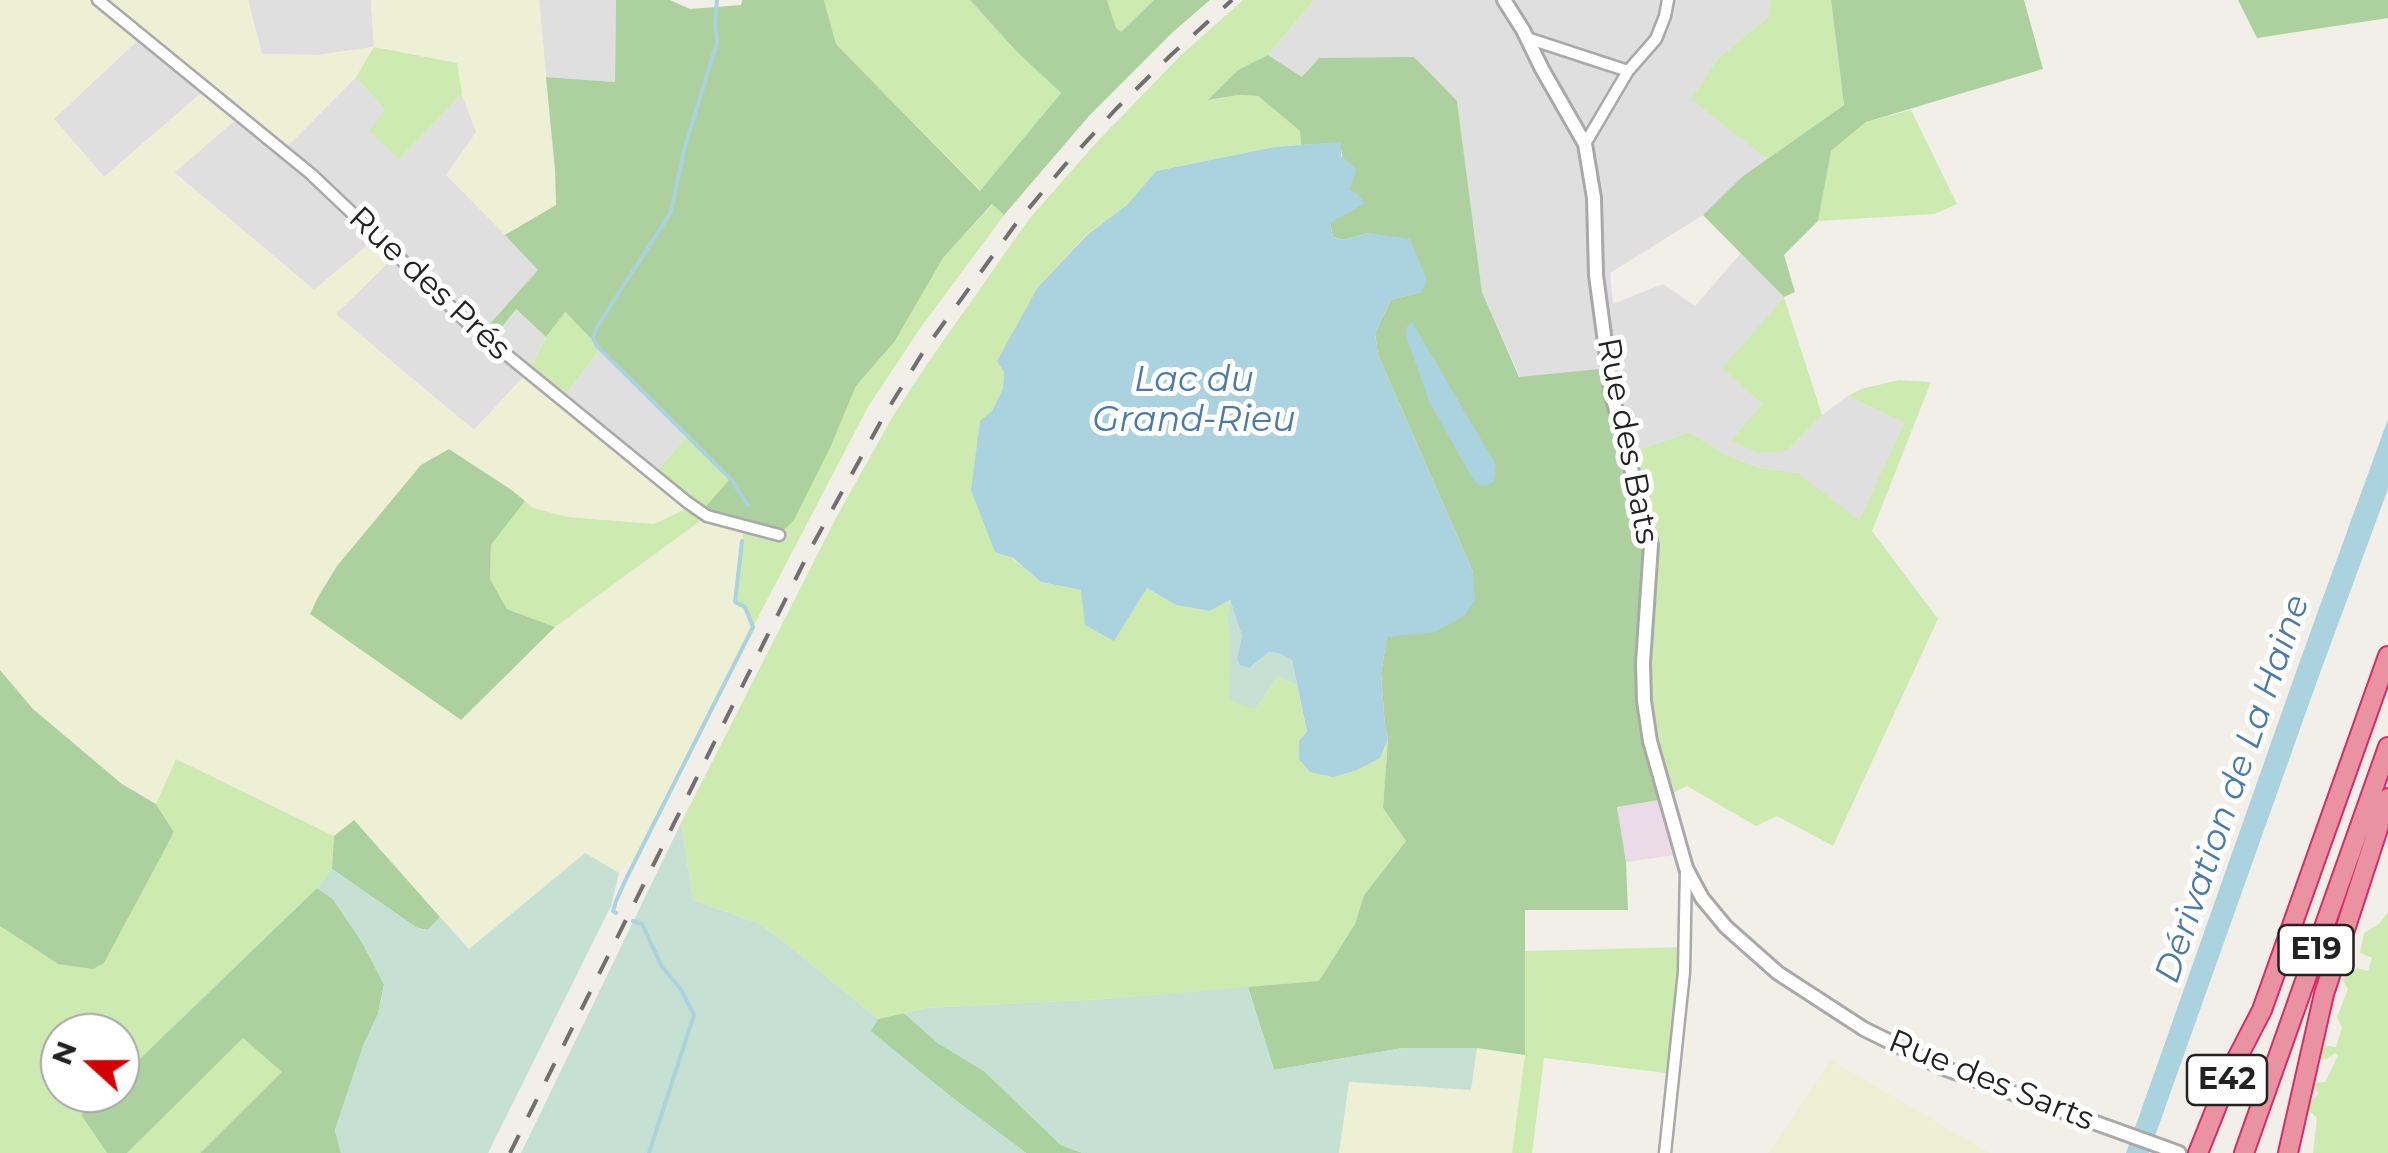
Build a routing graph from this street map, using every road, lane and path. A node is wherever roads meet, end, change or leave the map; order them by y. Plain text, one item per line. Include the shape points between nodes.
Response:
1 (98, 0) edge
2 (1504, 0) edge
3 (1668, 0) edge
4 (1527, 38) junction
5 (1628, 71) junction
6 (1585, 144) junction
7 (779, 535) dead end
8 (2388, 656) edge
9 (2388, 747) edge
10 (2388, 798) edge
11 (1686, 868) junction
12 (2262, 1010) junction
13 (1665, 1153) edge
14 (2179, 1153) edge
15 (2198, 1153) edge
16 (2210, 1153) edge
17 (2244, 1153) edge
18 (2288, 1153) edge

1 - 7 street, Rue des Prés via 311,174 469,324 687,502 708,516
2 - 4 street, Rue des Bats
3 - 5 street via 1656,39
4 - 5 street
4 - 6 street, Rue des Bats
5 - 6 street
6 - 11 street, Rue des Bats via 1612,396 1651,545 1646,714
8 - 12 highway, E19
9 - 17 highway, E19
10 - 18 highway, E42 via 2324,994
11 - 13 street, Rue des Bats via 1684,972
11 - 14 street, Rue des Sarts via 1702,898 1751,950 1864,1030 1941,1067
12 - 15 highway, E42
12 - 16 highway, E19

